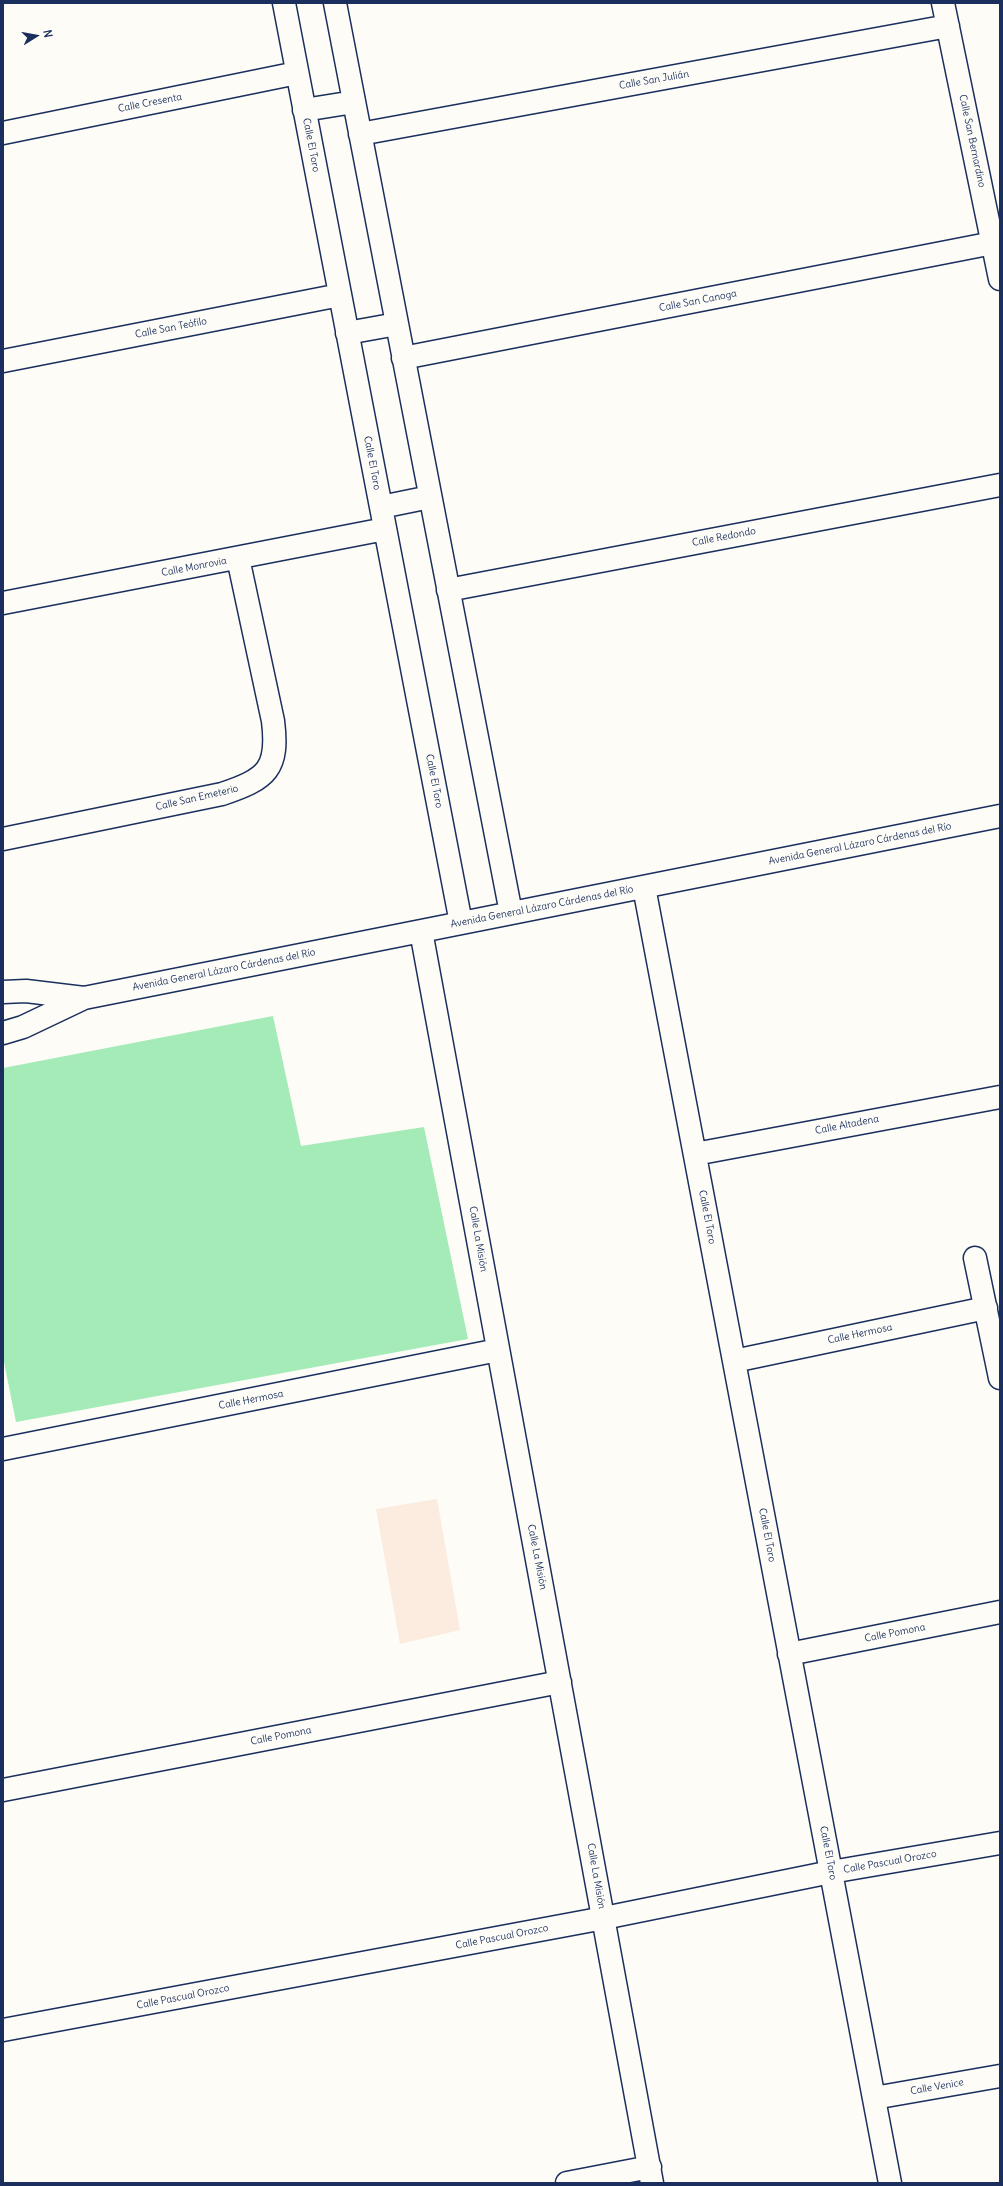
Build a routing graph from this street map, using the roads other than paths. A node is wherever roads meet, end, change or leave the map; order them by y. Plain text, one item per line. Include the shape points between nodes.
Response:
1 (284, 3) edge
2 (335, 3) edge
3 (943, 3) edge
4 (948, 26) junction
5 (297, 73) junction
6 (354, 102) junction
7 (304, 110) junction
8 (3, 132) edge
9 (360, 134) junction
10 (992, 243) junction
11 (1000, 279) edge
12 (340, 295) junction
13 (397, 324) junction
14 (347, 333) junction
15 (403, 358) junction
16 (3, 361) edge
17 (1000, 485) edge
18 (430, 497) junction
19 (381, 507) junction
20 (385, 529) junction
21 (238, 558) junction
22 (448, 590) junction
23 (3, 603) edge
24 (1000, 816) edge
25 (3, 839) edge
26 (644, 887) junction
27 (511, 914) junction
28 (461, 923) junction
29 (421, 931) junction
30 (3, 992) edge
31 (84, 998) junction
32 (3, 1033) edge
33 (1000, 1097) edge
34 (695, 1154) junction
35 (975, 1258) dead end
36 (986, 1308) junction
37 (498, 1350) junction
38 (734, 1361) junction
39 (1000, 1378) edge
40 (3, 1449) edge
41 (1000, 1612) edge
42 (790, 1654) junction
43 (560, 1682) junction
44 (3, 1790) edge
45 (1000, 1843) edge
46 (831, 1872) junction
47 (604, 1918) junction
48 (3, 2030) edge
49 (1000, 2076) edge
50 (874, 2098) junction
51 (651, 2175) edge
52 (567, 2183) edge
53 (890, 2183) edge

1 - 5 street, Calle El Toro
2 - 6 street
3 - 4 street, Calle San Bernardino
4 - 9 street, Calle San Julián
4 - 10 street, Calle San Bernardino
5 - 7 street, Calle El Toro
5 - 8 street, Calle Cresenta
6 - 7 street
6 - 9 street
7 - 12 street, Calle El Toro
9 - 13 street
10 - 11 street, Calle San Bernardino
10 - 15 street, Calle San Canoga
12 - 14 street, Calle El Toro
12 - 16 street, Calle San Teófilo
13 - 14 street
13 - 15 street
14 - 19 street, Calle El Toro
15 - 18 street
17 - 22 street, Calle Redondo
18 - 19 street
18 - 22 street
19 - 20 street, Calle El Toro
20 - 21 street, Calle Monrovia
20 - 28 street, Calle El Toro
21 - 23 street, Calle Monrovia
21 - 25 street, Calle San Emeterio via 274,720 276,742 273,759 263,775 247,786 222,794
22 - 27 street
24 - 26 street, Avenida General Lázaro Cárdenas del Río
26 - 27 street, Avenida General Lázaro Cárdenas del Río
26 - 34 street, Calle El Toro
27 - 28 street, Avenida General Lázaro Cárdenas del Río
28 - 29 street, Avenida General Lázaro Cárdenas del Río
29 - 31 street, Avenida General Lázaro Cárdenas del Río
29 - 37 street, Calle La Misión
30 - 31 street, Avenida General Lázaro Cárdenas del Río via 26,991
31 - 32 street, Avenida General Lázaro Cárdenas del Río via 23,1027
33 - 34 street, Calle Altadena
34 - 38 street, Calle El Toro
35 - 36 street
36 - 38 street, Calle Hermosa
36 - 39 street
37 - 40 street, Calle Hermosa
37 - 43 street, Calle La Misión
38 - 42 street, Calle El Toro
41 - 42 street, Calle Pomona
42 - 46 street, Calle El Toro
43 - 44 street, Calle Pomona
43 - 47 street, Calle La Misión
45 - 46 street, Calle Pascual Orozco
46 - 47 street, Calle Pascual Orozco
46 - 50 street, Calle El Toro
47 - 48 street, Calle Pascual Orozco
47 - 51 street, Calle La Misión
49 - 50 street, Calle Venice
50 - 53 street, Calle El Toro
51 - 52 street

